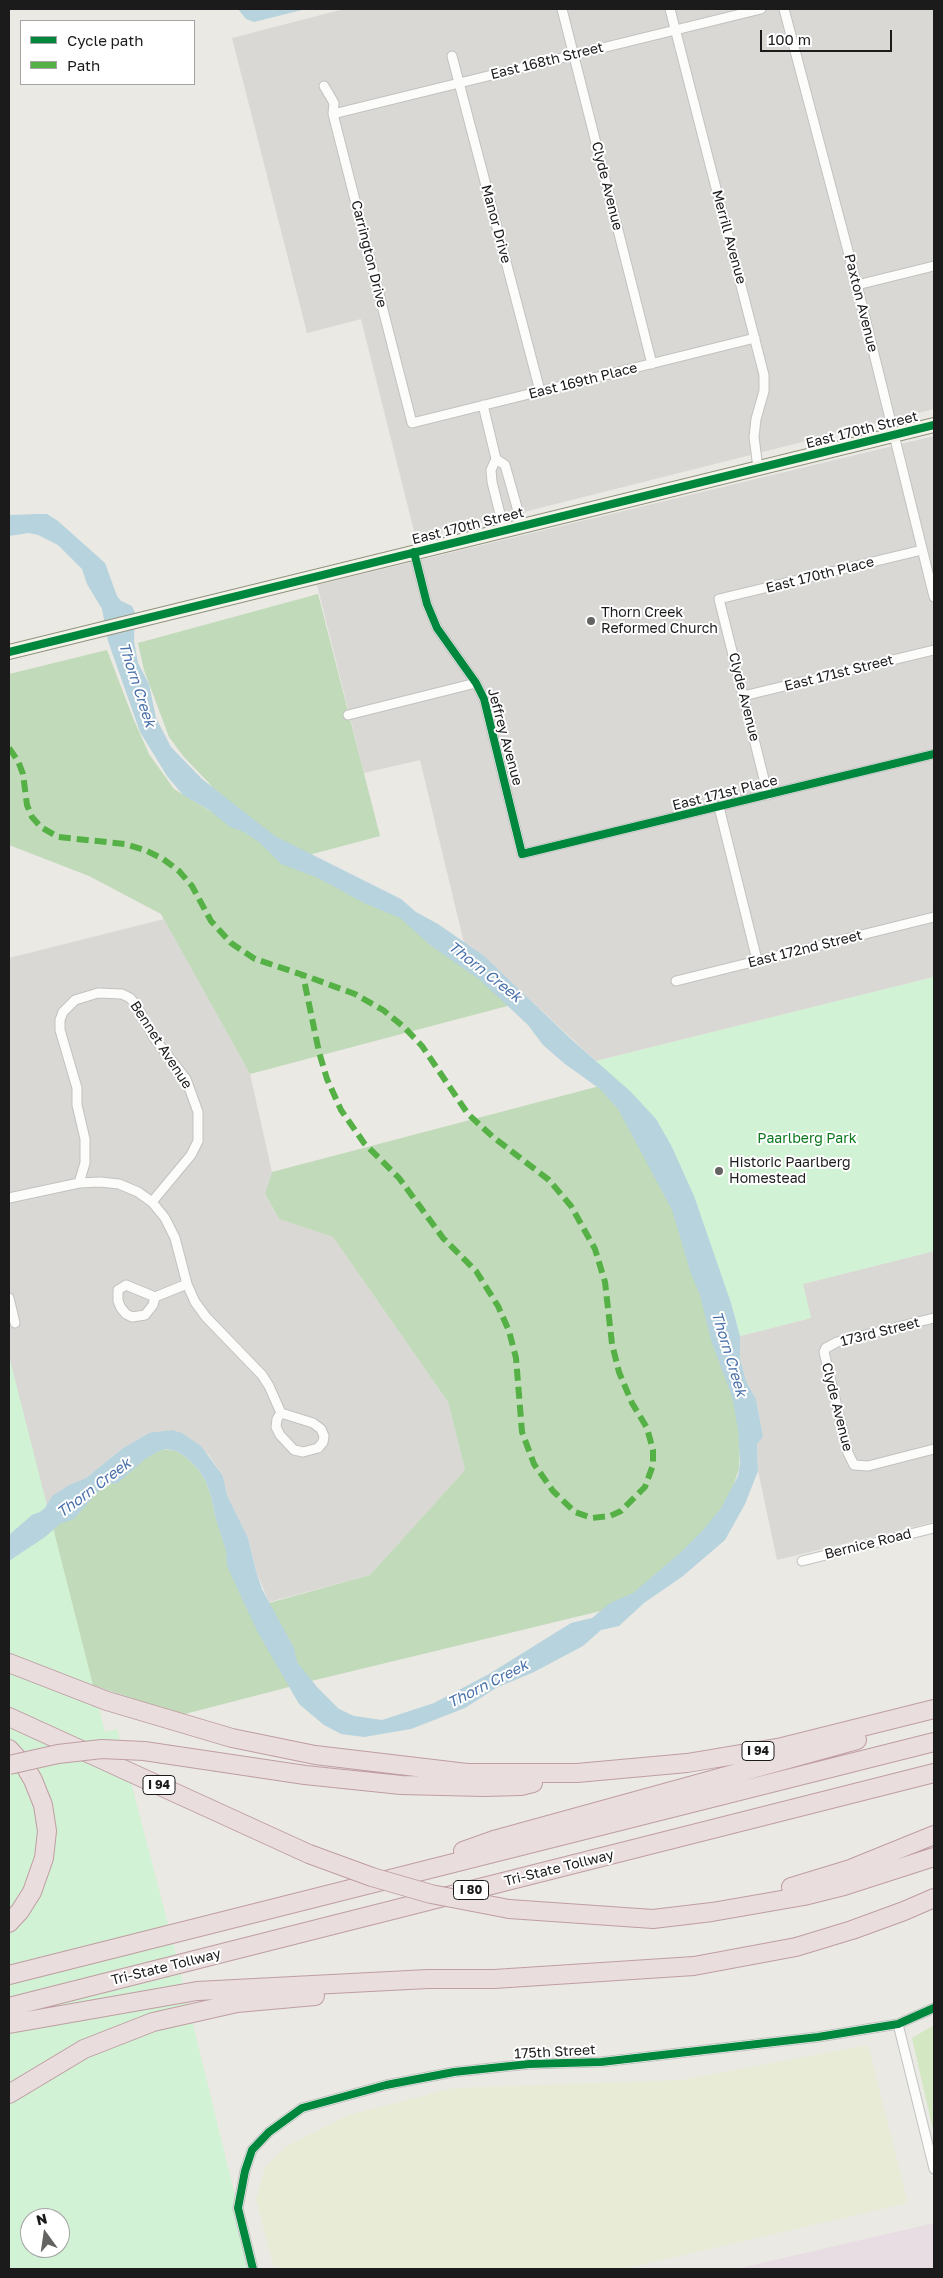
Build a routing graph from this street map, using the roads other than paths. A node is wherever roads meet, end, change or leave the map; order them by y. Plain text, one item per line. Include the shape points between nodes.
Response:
1 (562, 9) edge
2 (670, 9) edge
3 (760, 9) edge
4 (784, 9) edge
5 (675, 29) junction
6 (574, 54) junction
7 (452, 56) dead end
8 (458, 83) junction
9 (324, 86) dead end
10 (333, 114) junction
11 (934, 266) edge
12 (857, 285) junction
13 (755, 338) junction
14 (652, 364) junction
15 (540, 391) junction
16 (483, 406) junction
17 (412, 423) joint
18 (934, 425) edge
19 (894, 435) junction
20 (496, 459) junction
21 (758, 468) junction
22 (522, 525) junction
23 (504, 530) junction
24 (922, 550) junction
25 (414, 552) junction
26 (934, 598) edge
27 (719, 599) joint
28 (934, 650) edge
29 (9, 652) edge
30 (476, 683) junction
31 (743, 696) junction
32 (348, 715) dead end
33 (934, 754) edge
34 (768, 795) junction
35 (719, 807) junction
36 (522, 854) joint
37 (934, 917) edge
38 (757, 960) junction
39 (676, 981) dead end
40 (79, 1183) junction
41 (9, 1198) edge
42 (152, 1202) junction
43 (187, 1284) junction
44 (155, 1297) dead end
45 (9, 1298) edge
46 (934, 1318) edge
47 (15, 1323) dead end
48 (826, 1348) joint
49 (281, 1413) junction
50 (934, 1449) edge
51 (934, 1528) edge
52 (802, 1561) dead end
53 (9, 1663) edge
54 (934, 1709) edge
55 (9, 1718) edge
56 (934, 1718) edge
57 (934, 1742) edge
58 (9, 1749) edge
59 (9, 1765) edge
60 (577, 1773) junction
61 (934, 1773) edge
62 (934, 1835) edge
63 (934, 1857) edge
64 (357, 1888) junction
65 (934, 1898) edge
66 (601, 1915) junction
67 (9, 1924) edge
68 (9, 1975) edge
69 (494, 1979) junction
70 (9, 2007) edge
71 (934, 2008) edge
72 (9, 2024) edge
73 (898, 2024) junction
74 (9, 2094) edge
75 (934, 2169) edge
76 (253, 2269) edge

1 - 6 street, Clyde Avenue
2 - 5 street, Merrill Avenue
3 - 5 street, East 168th Street
4 - 12 street, Paxton Avenue
5 - 6 street, East 168th Street
5 - 13 street, Merrill Avenue
6 - 8 street, East 168th Street
6 - 14 street, Clyde Avenue
7 - 8 street, Manor Drive
8 - 10 street, East 168th Street
8 - 15 street, Manor Drive
9 - 10 street, Carrington Drive via 334,103
10 - 17 street, Carrington Drive
11 - 12 street
12 - 19 street, Paxton Avenue
13 - 14 street, East 169th Place
13 - 21 street, Merrill Avenue via 764,375 754,437
14 - 15 street, East 169th Place
15 - 16 street, East 169th Place
16 - 17 street, East 169th Place
16 - 20 street
18 - 19 street, East 170th Street
19 - 21 street, East 170th Street
19 - 24 street, Paxton Avenue
20 - 22 street via 505,465
20 - 23 street via 492,482
21 - 22 street, East 170th Street
22 - 23 street, East 170th Street
23 - 25 street, East 170th Street
24 - 26 street, Paxton Avenue
24 - 27 street, East 170th Place
25 - 29 street, East 170th Street
25 - 30 street, Jeffrey Avenue via 431,616
27 - 31 street, Clyde Avenue
28 - 31 street, East 171st Street
30 - 32 street
30 - 36 street, Jeffrey Avenue via 484,699
31 - 34 street, Clyde Avenue
33 - 34 street, East 171st Place
34 - 35 street, East 171st Place
35 - 36 street, East 171st Place
35 - 38 street
37 - 38 street, East 172nd Street
38 - 39 street, East 172nd Street
40 - 41 street
40 - 42 street via 119,1184
40 - 42 street, Bennet Avenue via 86,1150 77,1088 60,1020 74,1000 111,992 130,998 137,1006 154,1038 186,1079 198,1112 198,1140 191,1155
42 - 43 street via 176,1238
43 - 44 street
43 - 49 street via 206,1317 262,1375
45 - 47 street
46 - 48 street, 173rd Street via 837,1342
48 - 50 street, Clyde Avenue via 825,1360 848,1453 854,1465 868,1466
49 - 49 street via 276,1427 294,1450 303,1452 318,1448 323,1442 324,1436 313,1423
51 - 52 street, Bernice Road
53 - 60 highway, I 94 via 107,1702 164,1720 288,1750 391,1766 467,1773
54 - 60 highway, I 94 via 734,1756
55 - 66 highway, I 94, bridge via 309,1854 372,1877 431,1894 509,1909
56 - 64 highway via 494,1840
57 - 64 highway, I 80
58 - 67 highway via 33,1780 43,1805 46,1830 44,1858 32,1892
59 - 60 highway, bridge via 58,1754 102,1749 144,1751 305,1775 401,1785 521,1786
61 - 70 highway, Tri-State Tollway / I 80
62 - 66 highway, I 94 via 850,1869 758,1896 706,1906
63 - 66 highway via 844,1886 754,1906 653,1919
64 - 68 highway, I 80
65 - 69 highway via 852,1930 751,1957 635,1972
69 - 72 highway via 197,1991
69 - 74 highway via 428,1988 236,2003 195,2010 84,2049
71 - 73 street, 175th Street
73 - 75 street
73 - 76 street, 175th Street via 697,2052 454,2072 386,2085 302,2108 269,2132 252,2150 245,2171 238,2208

